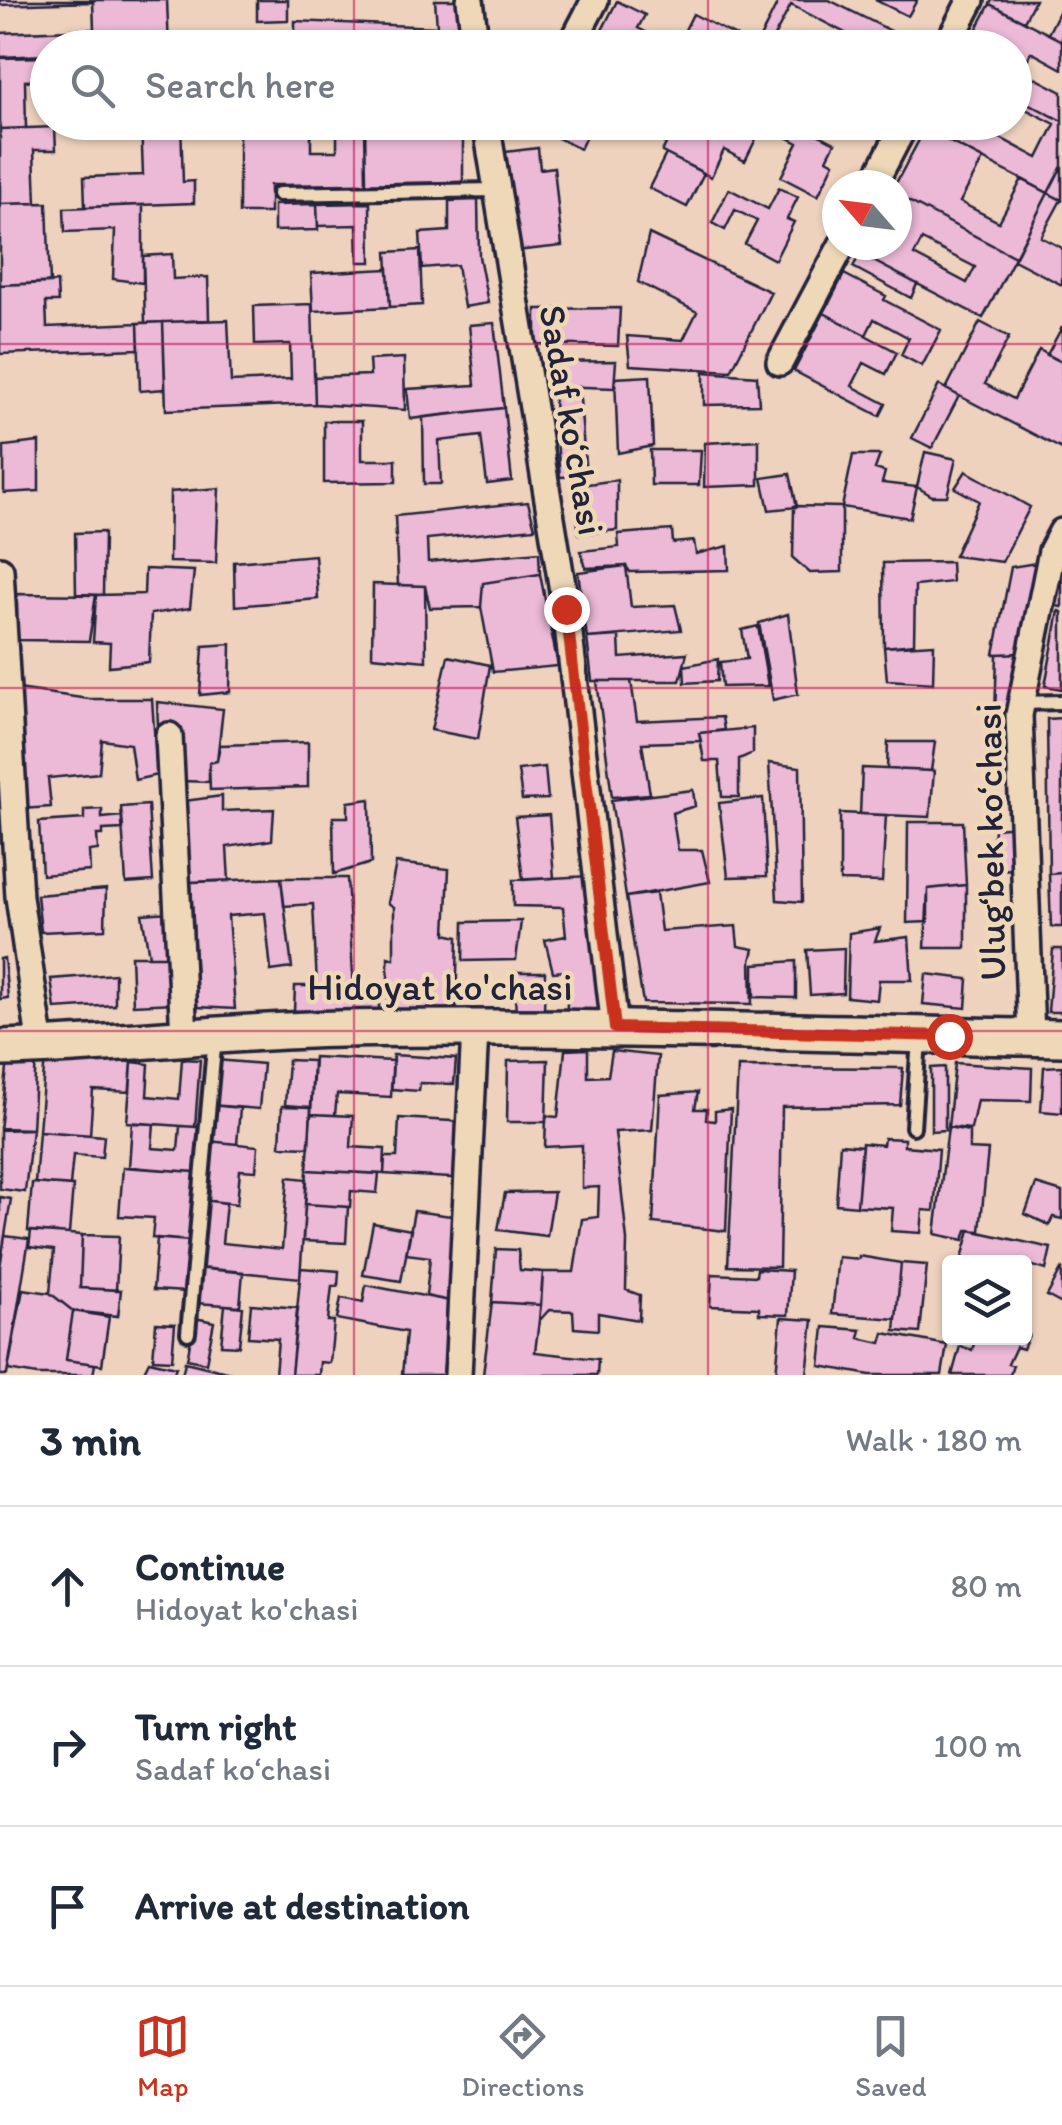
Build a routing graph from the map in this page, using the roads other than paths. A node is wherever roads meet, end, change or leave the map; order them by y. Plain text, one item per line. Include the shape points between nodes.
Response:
1 (470, 0) edge
2 (596, 0) edge
3 (971, 0) edge
4 (474, 30) edge
5 (580, 30) edge
6 (955, 30) edge
7 (488, 140) edge
8 (897, 140) edge
9 (881, 170) edge
10 (495, 190) junction
11 (279, 194) dead end
12 (834, 260) edge
13 (780, 362) dead end
14 (1062, 532) edge
15 (0, 574) edge
16 (1062, 702) edge
17 (1021, 703) junction
18 (169, 736) dead end
19 (615, 1028) junction
20 (476, 1030) junction
21 (200, 1035) junction
22 (919, 1035) junction
23 (1046, 1038) edge
24 (41, 1047) junction
25 (0, 1048) edge
26 (913, 1127) dead end
27 (188, 1333) dead end
28 (458, 1375) edge

1 - 4 street
2 - 5 street
3 - 6 street
7 - 10 street, Sadaf koʻchasi
8 - 9 street
10 - 11 lane
10 - 19 street, Sadaf koʻchasi via 566,609
12 - 13 street
14 - 17 street, Ulugʻbek koʻchasi via 1052,550
15 - 24 street via 19,897
16 - 17 lane
17 - 23 street, Ulugʻbek koʻchasi
18 - 21 street
19 - 20 street, Hidoyat ko'chasi
19 - 22 street, Hidoyat ko'chasi
20 - 21 street, Hidoyat ko'chasi
20 - 28 street
21 - 24 street, Hidoyat ko'chasi
21 - 27 lane
22 - 23 street, Hidoyat ko'chasi
22 - 26 lane
24 - 25 street, Hidoyat ko'chasi

